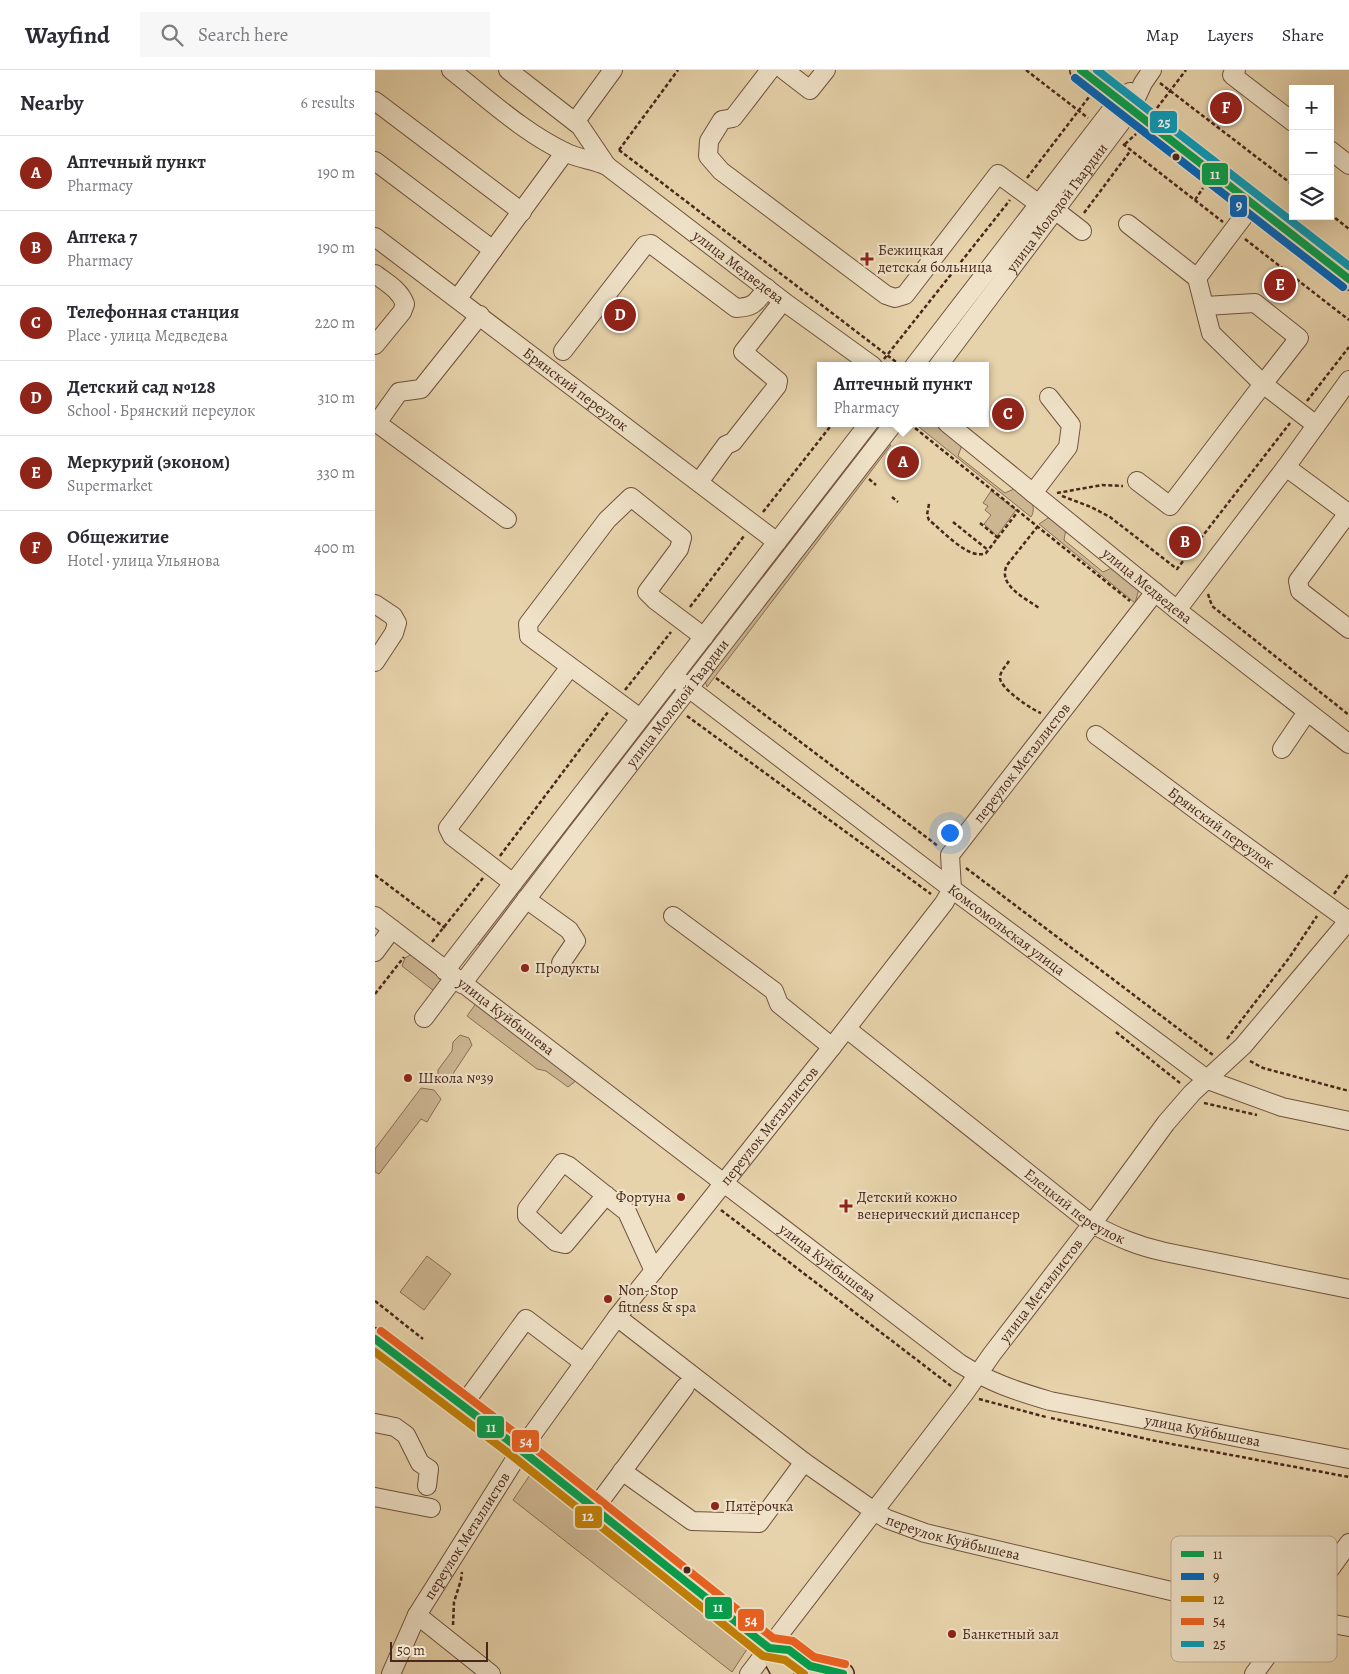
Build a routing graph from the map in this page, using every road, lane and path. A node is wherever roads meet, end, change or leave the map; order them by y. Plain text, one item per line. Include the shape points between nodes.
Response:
1 (451, 70) edge
2 (507, 70) edge
3 (613, 70) edge
4 (678, 70) edge
5 (770, 70) edge
6 (784, 70) edge
7 (825, 70) edge
8 (1026, 70) edge
9 (1081, 70) edge
10 (1186, 70) edge
11 (1236, 70) edge
12 (1148, 76) edge
13 (1098, 84) junction
14 (1170, 91) junction
15 (375, 101) edge
16 (1132, 110) junction
17 (1079, 111) junction
18 (1289, 119) edge
19 (575, 122) junction
20 (1099, 127) junction
21 (1131, 150) dead end
22 (565, 152) junction
23 (1334, 153) edge
24 (375, 161) edge
25 (1349, 165) edge
26 (607, 166) junction
27 (1289, 182) edge
28 (1019, 189) junction
29 (1253, 204) junction
30 (1047, 207) junction
31 (522, 212) junction
32 (1334, 217) edge
33 (1128, 224) dead end
34 (1079, 228) joint
35 (1349, 229) edge
36 (375, 237) edge
37 (493, 250) junction
38 (375, 274) edge
39 (1197, 278) junction
40 (1349, 279) edge
41 (767, 288) junction
42 (458, 298) junction
43 (783, 300) junction
44 (1205, 306) junction
45 (480, 315) junction
46 (375, 345) edge
47 (1349, 347) edge
48 (563, 350) dead end
49 (881, 360) edge
50 (917, 362) edge
51 (941, 362) edge
52 (1349, 380) edge
53 (1263, 384) junction
54 (1049, 397) dead end
55 (1298, 411) junction
56 (1316, 425) junction
57 (830, 427) edge
58 (866, 427) edge
59 (891, 427) edge
60 (914, 427) edge
61 (952, 427) edge
62 (1286, 467) junction
63 (868, 478) dead end
64 (699, 482) junction
65 (1134, 484) joint
66 (876, 485) dead end
67 (1033, 493) junction
68 (892, 497) dead end
69 (898, 502) dead end
70 (929, 504) dead end
71 (1019, 510) junction
72 (507, 519) dead end
73 (953, 522) dead end
74 (754, 524) junction
75 (980, 524) dead end
76 (1039, 526) junction
77 (997, 538) junction
78 (777, 542) junction
79 (988, 550) junction
80 (1155, 592) junction
81 (1208, 594) dead end
82 (375, 604) edge
83 (1039, 608) dead end
84 (1141, 610) junction
85 (1177, 610) junction
86 (681, 619) junction
87 (1349, 629) edge
88 (703, 637) junction
89 (1009, 661) dead end
90 (375, 662) edge
91 (570, 666) junction
92 (673, 676) junction
93 (717, 678) dead end
94 (689, 689) junction
95 (616, 701) junction
96 (1307, 712) junction
97 (1042, 713) dead end
98 (1349, 715) edge
99 (640, 718) junction
100 (1096, 735) dead end
101 (1349, 744) edge
102 (1282, 749) dead end
103 (950, 855) junction
104 (492, 867) junction
105 (1349, 873) edge
106 (375, 875) edge
107 (513, 883) junction
108 (952, 889) junction
109 (526, 899) junction
110 (1326, 904) junction
111 (375, 916) edge
112 (673, 916) dead end
113 (1349, 920) edge
114 (392, 929) junction
115 (375, 952) edge
116 (561, 963) dead end
117 (454, 977) junction
118 (424, 1018) dead end
119 (847, 1028) junction
120 (832, 1047) junction
121 (1230, 1047) junction
122 (1203, 1076) junction
123 (1349, 1090) edge
124 (1349, 1121) edge
125 (723, 1182) junction
126 (605, 1194) junction
127 (709, 1201) junction
128 (1092, 1224) junction
129 (653, 1271) junction
130 (1349, 1289) edge
131 (375, 1301) edge
132 (617, 1317) junction
133 (375, 1339) edge
134 (423, 1339) dead end
135 (584, 1363) junction
136 (977, 1374) junction
137 (685, 1387) dead end
138 (964, 1394) junction
139 (463, 1405) junction
140 (375, 1423) edge
141 (521, 1450) junction
142 (1349, 1459) edge
143 (804, 1462) junction
144 (623, 1471) junction
145 (1349, 1477) edge
146 (427, 1486) dead end
147 (375, 1497) edge
148 (431, 1508) dead end
149 (595, 1508) junction
150 (874, 1511) junction
151 (1349, 1543) edge
152 (1337, 1560) edge
153 (462, 1570) dead end
154 (1171, 1591) edge
155 (417, 1615) junction
156 (453, 1628) dead end
157 (769, 1648) junction
158 (1263, 1662) edge
159 (391, 1674) edge
160 (491, 1674) edge
161 (749, 1674) edge
162 (783, 1674) edge
163 (843, 1674) edge
164 (1254, 1674) edge

1 - 22 street, улица Медведева via 527,129
2 - 19 street, улица Медведева
3 - 19 street
4 - 49 path via 619,150
5 - 28 street via 733,118 722,120 709,141 708,156 721,170 886,295 895,298 905,294 998,174
6 - 7 street via 810,90
8 - 17 path
9 - 13 main road
10 - 14 path
11 - 18 street via 1232,75
12 - 14 path
12 - 16 street, улица Молодой Гвардии
13 - 16 main road
13 - 17 path
14 - 16 path
14 - 27 path
15 - 31 street
16 - 20 street, улица Молодой Гвардии
16 - 29 main road
16 - 30 street, улица Молодой Гвардии
17 - 20 path
17 - 28 path
19 - 26 street, улица Медведева
20 - 30 street, улица Молодой Гвардии
21 - 34 path
22 - 26 street, улица Медведева
22 - 31 street
23 - 25 street
24 - 37 street
26 - 41 street, улица Медведева
28 - 30 street
28 - 49 path
29 - 39 street
29 - 40 main road
30 - 34 street
30 - 50 street, улица Молодой Гвардии
30 - 51 street, улица Молодой Гвардии
31 - 37 street
32 - 35 path
33 - 39 street
36 - 42 street, Брянский переулок
37 - 42 street
38 - 46 street via 395,289 405,304
39 - 44 street
41 - 43 street, улица Медведева
41 - 48 street via 755,304 736,308 651,244 645,245
42 - 45 street, Брянский переулок
43 - 49 street, улица Медведева
43 - 64 street via 743,352 778,381 777,386
44 - 53 street via 1211,333
44 - 53 street via 1255,303 1299,338
45 - 64 street, Брянский переулок
45 - 72 street via 421,389 399,392 377,423
47 - 55 path
52 - 56 street
53 - 55 street
53 - 65 street via 1170,506
54 - 67 street via 1071,425 1069,447
55 - 56 street
55 - 65 path via 1177,569 1111,517 1054,493 1102,485
56 - 62 street
57 - 74 path
58 - 78 street, улица Молодой Гвардии
59 - 94 street, улица Молодой Гвардии
60 - 71 path
61 - 67 street, улица Медведева
62 - 85 street
62 - 87 street via 1348,513 1298,581 1300,591
63 - 66 path
64 - 74 street, Брянский переулок
67 - 80 street, улица Медведева
68 - 69 path
70 - 79 path via 929,520 967,552 981,555
71 - 76 path
71 - 77 path
73 - 79 path
74 - 78 street, Брянский переулок
74 - 86 path
75 - 77 path
76 - 83 path via 1003,572 1009,586
76 - 84 path
77 - 79 path
78 - 88 street, улица Молодой Гвардии
80 - 84 street, переулок Металлистов
80 - 85 street, улица Медведева
81 - 98 path via 1212,606
82 - 90 street via 393,616 397,623
84 - 103 street, переулок Металлистов
85 - 96 street, улица Медведева
86 - 88 street
86 - 91 street via 647,592 679,549 682,538 631,498 607,520 528,624 529,636
86 - 95 path
88 - 92 street, улица Молодой Гвардии
89 - 97 path via 1001,672 1003,687
91 - 95 street
91 - 104 street via 448,828 452,836
92 - 94 street, Комсомольская улица
92 - 99 street, улица Молодой Гвардии
93 - 103 path
94 - 108 street, Комсомольская улица
94 - 109 street, улица Молодой Гвардии
95 - 99 street
95 - 104 path
96 - 101 street, улица Медведева
96 - 102 street
99 - 107 street, улица Молодой Гвардии
100 - 110 street, Брянский переулок
103 - 108 street
103 - 122 path via 1214,1056
104 - 106 path via 445,928
104 - 107 street
105 - 110 path
107 - 117 street, улица Молодой Гвардии
108 - 119 street, переулок Металлистов
108 - 122 street, Комсомольская улица
109 - 116 street via 569,930 576,941
109 - 117 street, улица Молодой Гвардии
110 - 113 street, Брянский переулок
110 - 121 path
111 - 114 street, улица Куйбышева
112 - 120 street via 774,991 779,1004
113 - 121 street, улица Металлистов
114 - 115 street
114 - 117 street, улица Куйбышева
117 - 118 street
117 - 125 street, улица Куйбышева
119 - 120 street, переулок Металлистов
119 - 128 street, Елецкий переулок
120 - 125 street, переулок Металлистов
121 - 122 street, улица Металлистов
121 - 123 path via 1263,1068
122 - 124 street, Комсомольская улица via 1282,1107
122 - 128 street, улица Металлистов
125 - 127 street, переулок Металлистов
125 - 136 street, улица Куйбышева
126 - 126 street via 565,1244 556,1242 527,1216 527,1209 562,1163
126 - 129 street via 627,1212
127 - 129 street, переулок Металлистов
127 - 138 path
128 - 130 street, Елецкий переулок via 1142,1247
128 - 136 street, улица Металлистов
129 - 132 street, переулок Металлистов
131 - 134 path
132 - 135 street, переулок Металлистов
132 - 143 street, переулок Куйбышева
133 - 139 main road
135 - 139 street via 526,1319
135 - 141 street, переулок Металлистов
136 - 138 street, улица Металлистов
136 - 142 street, улица Куйбышева via 1006,1388 1050,1401
137 - 144 street
138 - 145 path via 1046,1417 1156,1441
138 - 150 street, улица Металлистов
139 - 141 main road
140 - 146 street via 395,1427 406,1435 420,1463 429,1469
141 - 149 main road
141 - 155 street, переулок Металлистов
143 - 144 street via 759,1523 692,1521
143 - 150 street, переулок Куйбышева
144 - 149 street
147 - 148 street
149 - 157 main road
150 - 154 street, переулок Куйбышева via 925,1533
150 - 157 street, улица Металлистов
151 - 152 street
153 - 156 path via 453,1602
155 - 159 street, переулок Металлистов
155 - 160 street
157 - 161 street, улица Металлистов
157 - 162 main road
157 - 163 main road via 789,1650 810,1666
158 - 164 street

